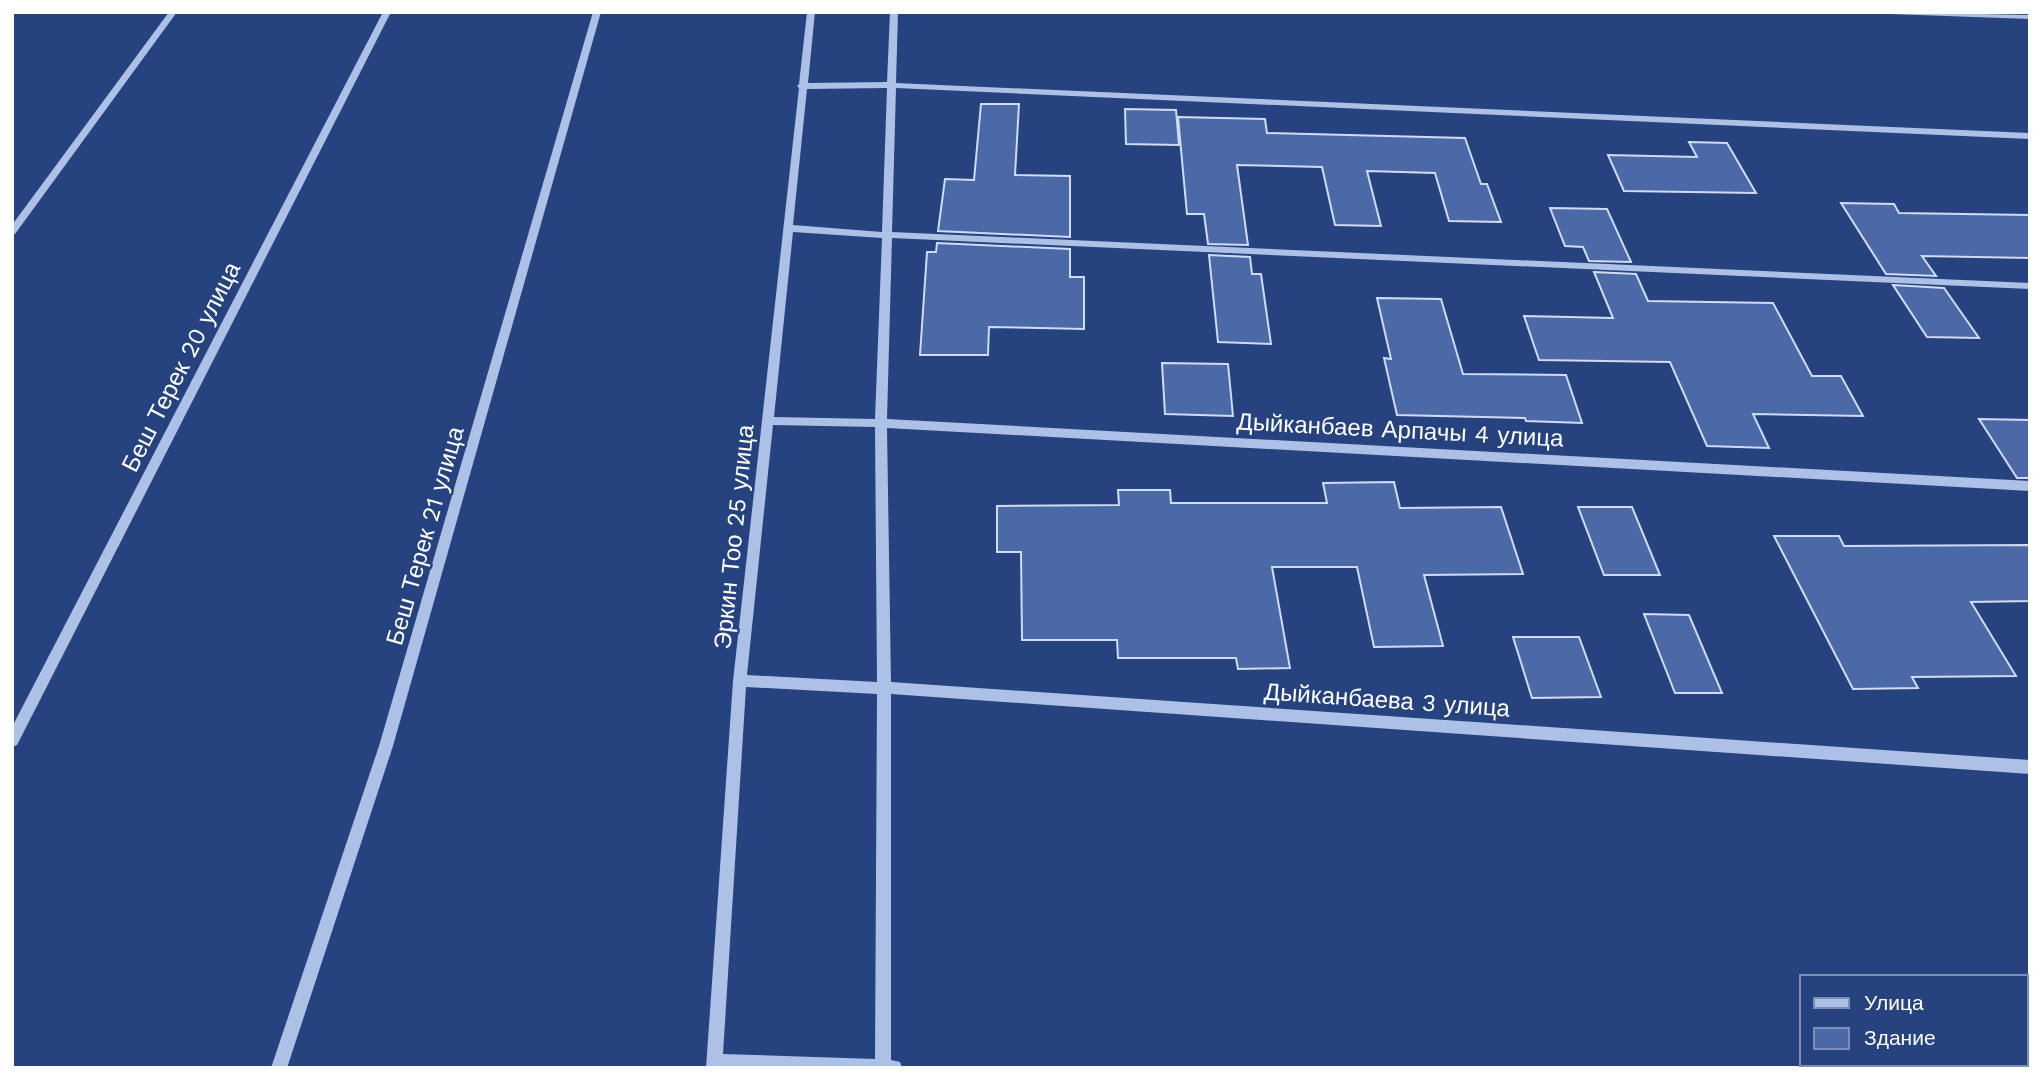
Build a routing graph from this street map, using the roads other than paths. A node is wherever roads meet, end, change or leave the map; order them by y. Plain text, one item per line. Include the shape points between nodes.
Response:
1 (173, 12) edge
2 (387, 12) edge
3 (597, 12) edge
4 (811, 12) edge
5 (894, 12) edge
6 (1890, 12) edge
7 (2030, 17) edge
8 (891, 85) junction
9 (802, 86) junction
10 (2030, 136) edge
11 (787, 228) junction
12 (12, 232) edge
13 (886, 234) junction
14 (2030, 285) edge
15 (768, 421) junction
16 (881, 423) junction
17 (2030, 486) edge
18 (740, 681) junction
19 (884, 688) junction
20 (12, 741) edge
21 (2030, 768) edge
22 (714, 1065) edge
23 (887, 1067) edge
24 (279, 1068) edge

1 - 12 street
2 - 20 street, Беш Терек 20 улица
3 - 24 street, Беш Терек 21 улица via 386,746
4 - 9 street, Эркин Тоо 25 улица
5 - 8 street
6 - 7 street
8 - 9 street
8 - 10 street
8 - 13 street
9 - 11 street, Эркин Тоо 25 улица
11 - 13 street
11 - 15 street, Эркин Тоо 25 улица
13 - 14 street
13 - 16 street
15 - 16 street, Дыйканбаев Арпачы 4 улица
15 - 18 street, Эркин Тоо 25 улица
16 - 17 street, Дыйканбаев Арпачы 4 улица
16 - 19 street
18 - 19 street, Дыйканбаева 3 улица
18 - 22 street, Эркин Тоо 25 улица
19 - 21 street, Дыйканбаева 3 улица
19 - 23 street
22 - 23 street

